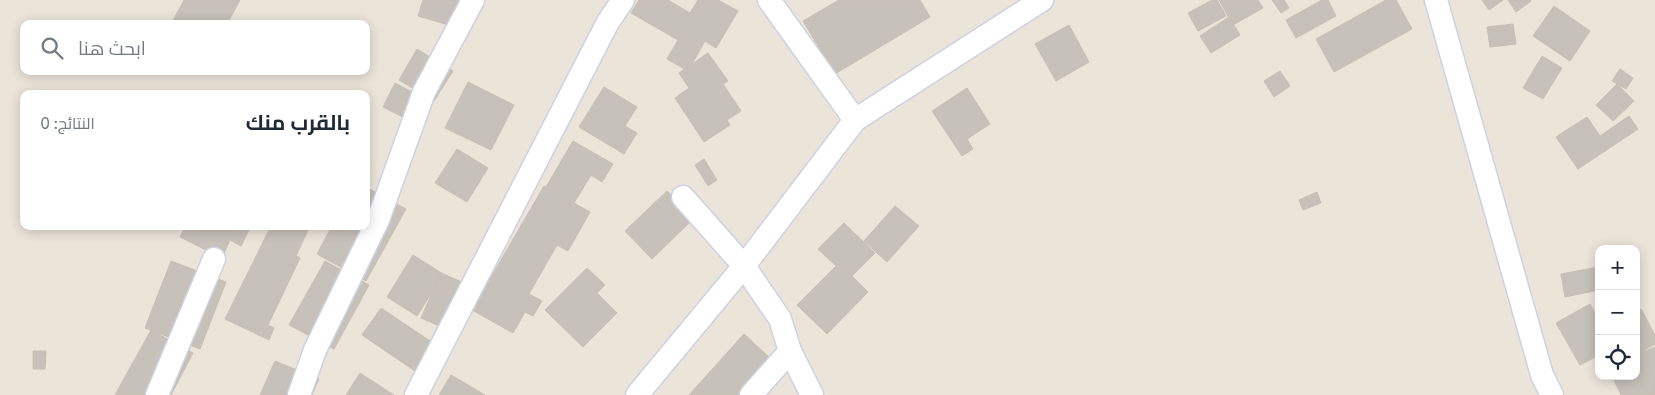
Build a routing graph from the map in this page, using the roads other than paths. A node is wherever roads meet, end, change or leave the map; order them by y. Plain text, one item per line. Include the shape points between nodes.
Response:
1 (473, 0) edge
2 (623, 0) edge
3 (769, 0) edge
4 (1042, 0) edge
5 (1436, 0) edge
6 (855, 120) junction
7 (683, 197) dead end
8 (214, 259) dead end
9 (744, 266) junction
10 (790, 351) junction
11 (157, 395) edge
12 (299, 395) edge
13 (416, 395) edge
14 (637, 395) edge
15 (751, 395) edge
16 (812, 395) edge
17 (1552, 395) edge

1 - 12 street via 424,92 378,220 315,350
2 - 13 street via 608,22
3 - 6 street
4 - 6 street
5 - 17 street via 1542,375
6 - 9 street
7 - 9 street
8 - 11 street
9 - 10 street via 780,319
9 - 14 street
10 - 15 street
10 - 16 street

